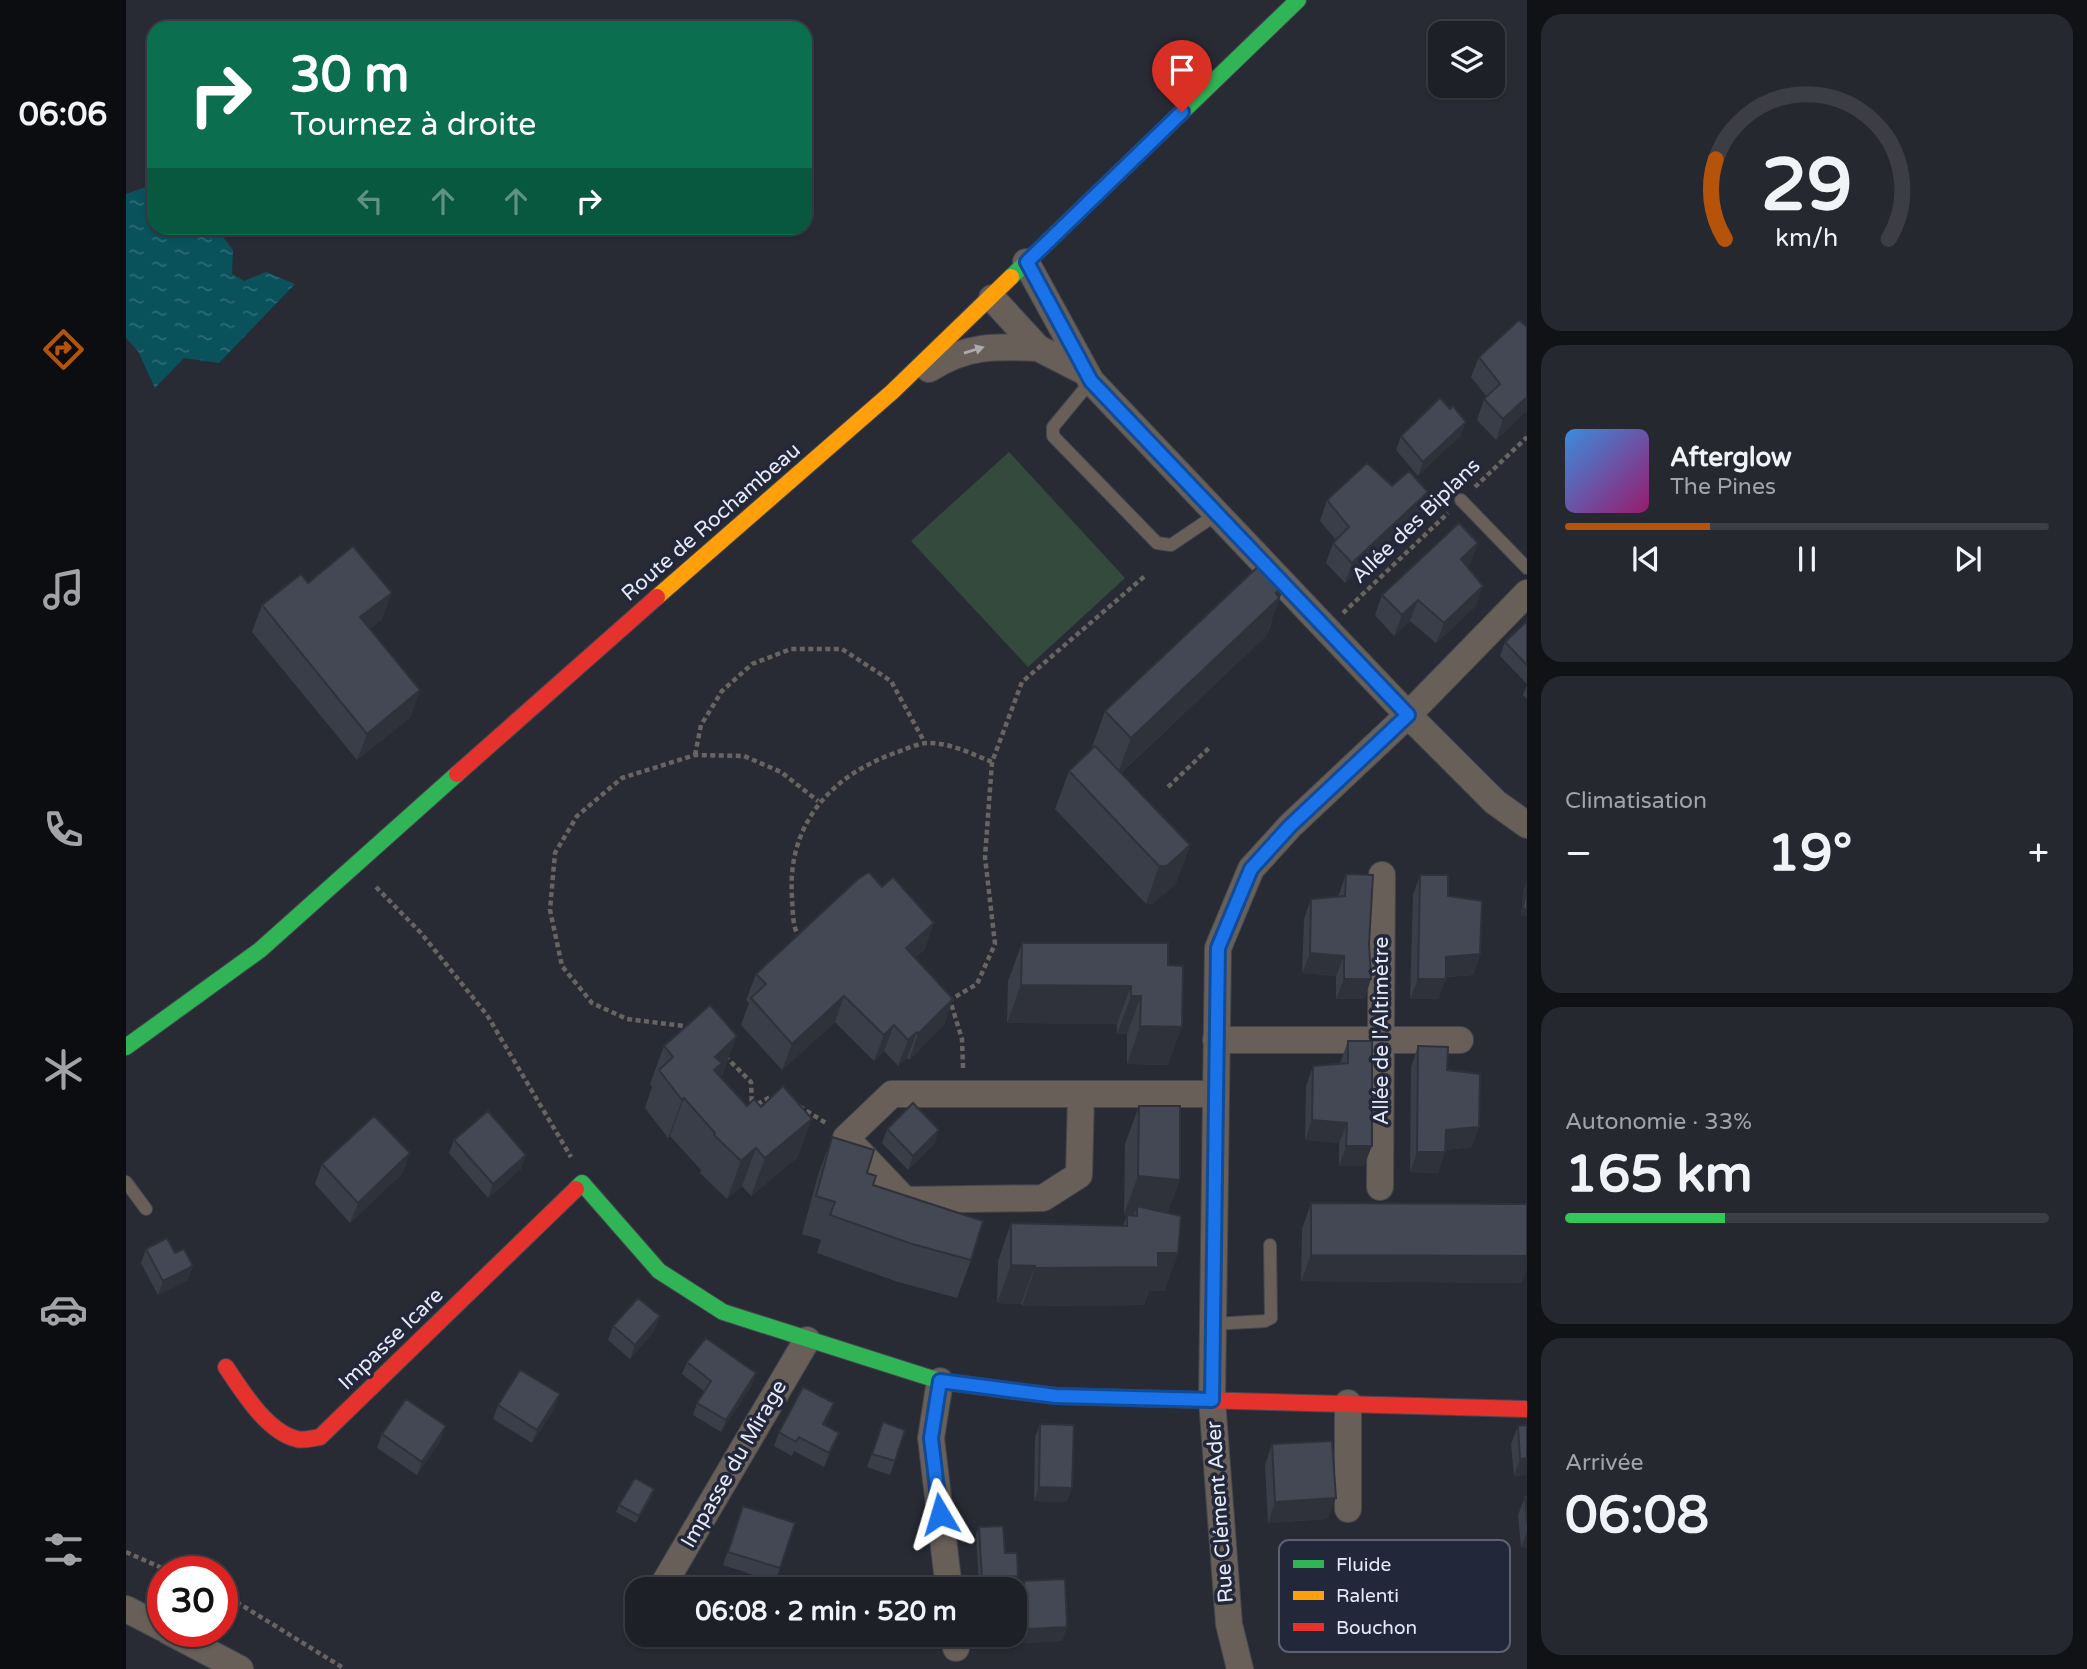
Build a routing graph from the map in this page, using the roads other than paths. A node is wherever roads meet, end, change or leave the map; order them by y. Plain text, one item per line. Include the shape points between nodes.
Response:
1 (1298, 0) edge
2 (1027, 262) junction
3 (992, 298) junction
4 (1038, 348) junction
5 (1088, 377) junction
6 (892, 392) junction
7 (1461, 500) road end
8 (1217, 514) junction
9 (1527, 568) edge
10 (1527, 593) edge
11 (1408, 715) junction
12 (1527, 825) edge
13 (1382, 875) dead end
14 (1380, 1039) junction
15 (1216, 1040) junction
16 (1460, 1040) dead end
17 (126, 1047) edge
18 (1215, 1094) junction
19 (1081, 1096) junction
20 (126, 1182) edge
21 (1380, 1187) dead end
22 (146, 1209) dead end
23 (1270, 1245) dead end
24 (1213, 1324) junction
25 (807, 1340) junction
26 (226, 1367) dead end
27 (940, 1381) junction
28 (1212, 1400) junction
29 (1348, 1403) junction
30 (1527, 1409) edge
31 (1348, 1509) dead end
32 (668, 1577) edge
33 (948, 1577) edge
34 (126, 1609) edge
35 (147, 1620) edge
36 (198, 1647) edge
37 (240, 1669) edge
38 (1240, 1669) edge

1 - 2 main road, Route de Rochambeau
2 - 3 main road, Route de Rochambeau
2 - 5 street
3 - 4 street
3 - 6 main road, Route de Rochambeau
4 - 5 street
6 -> 4 street via 944,359 983,346
5 - 8 street
5 - 8 lane via 1053,427 1053,436 1157,543 1171,545
6 - 17 main road, Route de Rochambeau via 260,950
7 - 9 lane
8 - 11 street
10 - 11 street, Rue Clément Ader
11 - 12 street via 1495,802
11 - 15 street, Rue Clément Ader via 1251,869 1218,948
13 - 14 street, Allée de l'Altimètre
14 - 15 street
14 - 16 street
14 - 21 street, Allée de l'Altimètre
15 - 18 street, Rue Clément Ader
18 - 19 street
18 - 24 street, Rue Clément Ader
19 - 19 street via 892,1094 846,1138 905,1199 1043,1199 1079,1175
20 - 22 lane
23 - 24 lane via 1271,1318
24 - 28 street, Rue Clément Ader
25 - 26 main road, Impasse Icare via 723,1312 659,1271 582,1184 320,1437 299,1440 282,1431 244,1393
25 - 27 main road
25 - 32 street, Impasse du Mirage
27 - 28 main road via 1056,1396
27 - 33 street via 931,1438
28 - 29 main road
28 - 38 street, Rue Clément Ader via 1228,1624
29 - 30 main road
29 - 31 street
34 - 35 street
36 - 37 street

